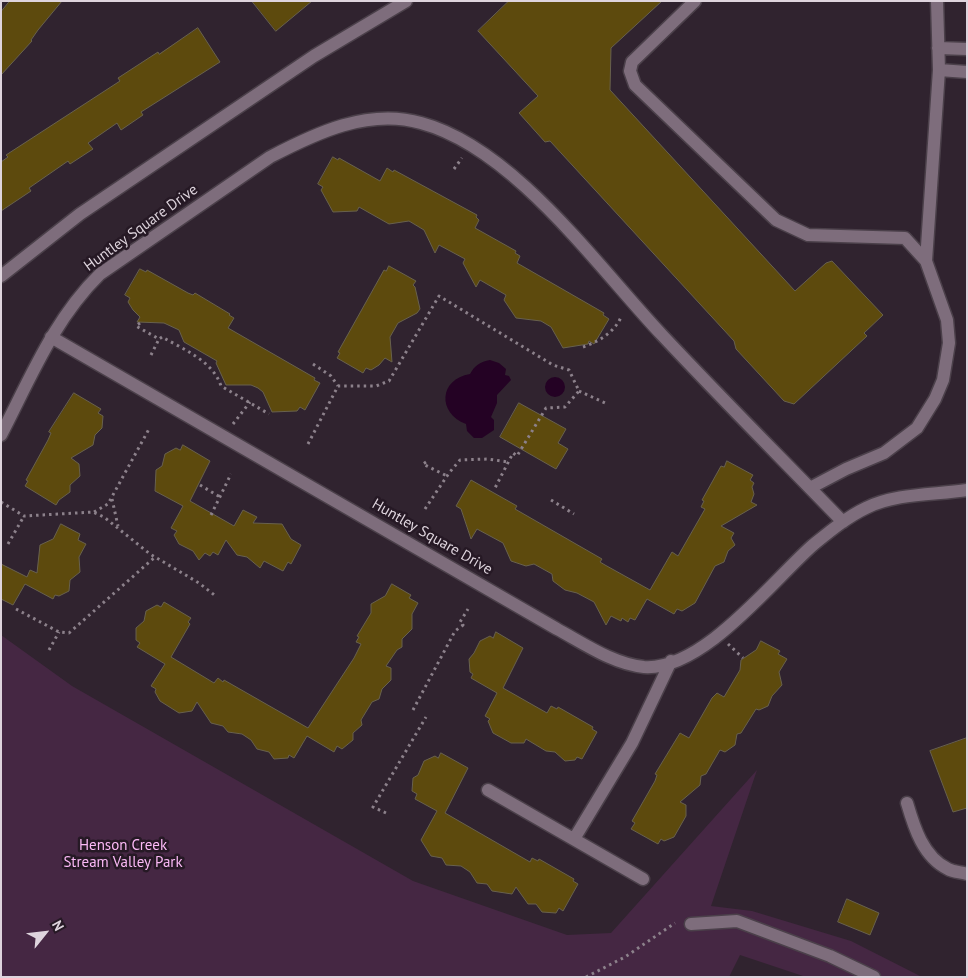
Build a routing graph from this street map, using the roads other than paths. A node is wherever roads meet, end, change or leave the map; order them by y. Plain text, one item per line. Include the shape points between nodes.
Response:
1 (406, 1) edge
2 (695, 1) edge
3 (937, 1) edge
4 (938, 48) junction
5 (967, 48) edge
6 (939, 70) junction
7 (967, 72) edge
8 (926, 262) junction
9 (1, 276) edge
10 (51, 336) junction
11 (1, 435) edge
12 (810, 488) junction
13 (967, 490) edge
14 (843, 522) junction
15 (671, 661) junction
16 (488, 790) dead end
17 (908, 803) dead end
18 (574, 839) junction
19 (967, 874) edge
20 (643, 879) dead end
21 (691, 924) road end
22 (874, 977) edge

1 - 9 street via 314,56 80,214
2 - 8 street via 632,62 630,71 635,85 776,220 808,235 904,238
3 - 4 street
4 - 5 street
4 - 6 street
6 - 7 street
6 - 8 street
8 - 12 street via 947,320 949,343 943,380 935,400 917,428 884,453
10 - 11 street
10 - 12 street, Huntley Square Drive via 78,297 105,270 270,157 311,136 354,122 395,119 419,122 459,138 503,166
10 - 15 street, Huntley Square Drive via 596,649 630,664 652,667
12 - 14 street, Huntley Square Drive
13 - 14 street, Huntley Square Drive via 882,502
14 - 15 street, Huntley Square Drive via 814,545 724,632
15 - 18 street via 632,743
16 - 18 street
17 - 19 street via 914,827 928,852 947,869
18 - 20 street
21 - 22 street via 737,921 830,956

